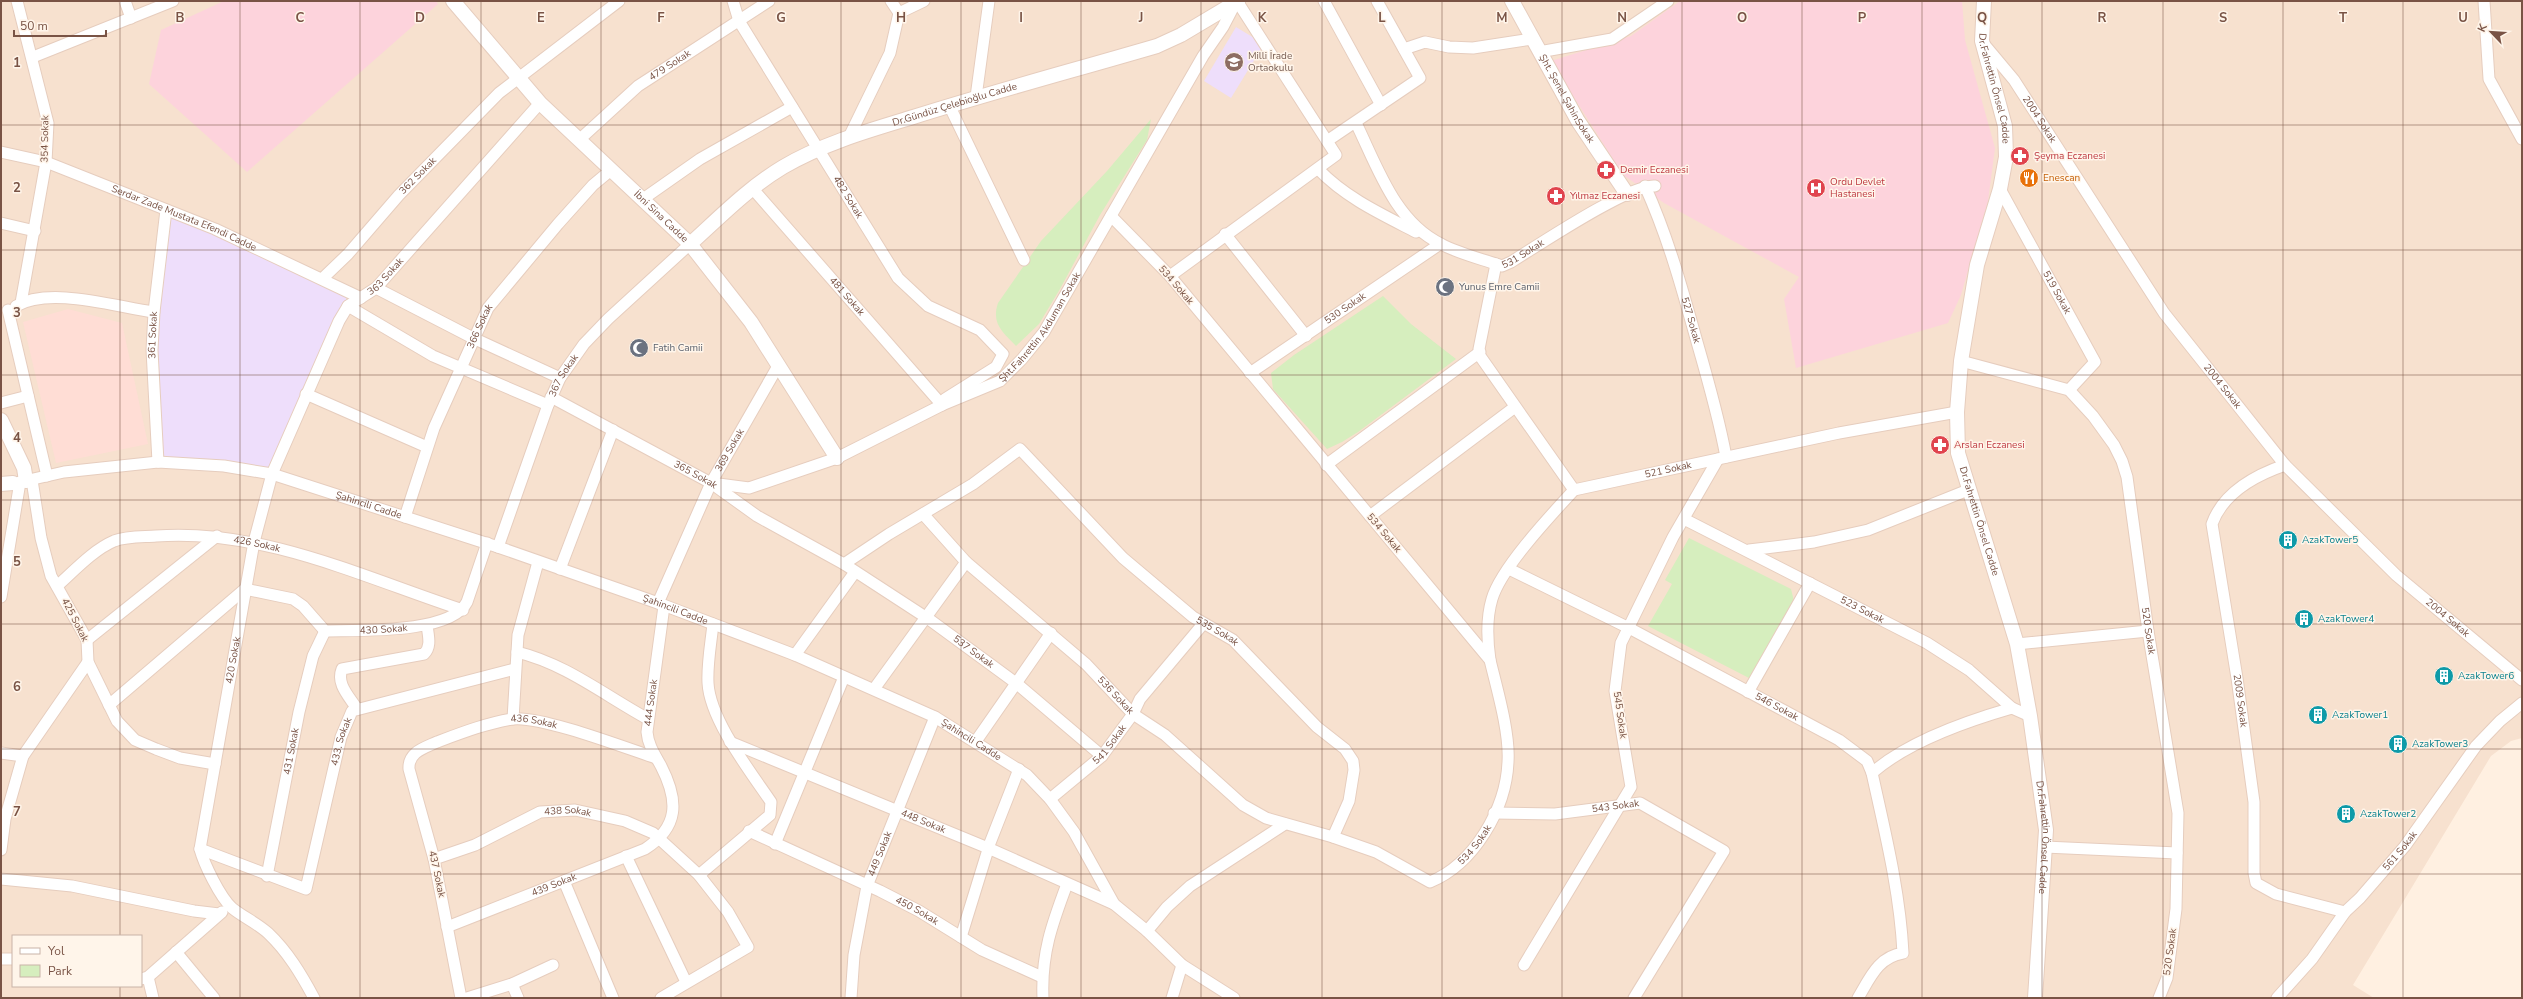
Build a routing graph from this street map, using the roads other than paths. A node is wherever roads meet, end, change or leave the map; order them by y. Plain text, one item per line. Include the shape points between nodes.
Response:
1 (17, 1) edge
2 (125, 1) edge
3 (173, 1) edge
4 (619, 1) edge
5 (733, 1) edge
6 (769, 1) edge
7 (891, 1) edge
8 (896, 1) edge
9 (924, 1) edge
10 (989, 1) edge
11 (1324, 1) edge
12 (1377, 1) edge
13 (1512, 1) edge
14 (1668, 1) edge
15 (1984, 1) edge
16 (2484, 1) edge
17 (1237, 2) edge
18 (459, 3) edge
19 (899, 13) junction
20 (131, 18) junction
21 (739, 21) junction
22 (1532, 39) junction
23 (1982, 40) junction
24 (1404, 50) junction
25 (1539, 52) junction
26 (33, 57) junction
27 (518, 78) junction
28 (976, 97) junction
29 (540, 103) junction
30 (949, 105) junction
31 (1382, 105) junction
32 (792, 107) junction
33 (1356, 123) junction
34 (849, 137) junction
35 (2522, 139) edge
36 (579, 140) junction
37 (1327, 141) junction
38 (817, 150) junction
39 (1, 152) edge
40 (46, 162) junction
41 (1318, 169) junction
42 (611, 170) junction
43 (1650, 184) joint
44 (752, 188) junction
45 (2000, 190) junction
46 (1627, 194) junction
47 (642, 199) junction
48 (166, 210) junction
49 (1111, 216) junction
50 (1, 223) edge
51 (34, 231) junction
52 (1225, 234) junction
53 (690, 244) junction
54 (1440, 244) junction
55 (1024, 260) dead end
56 (1496, 264) junction
57 (1170, 276) junction
58 (322, 279) junction
59 (376, 288) junction
60 (361, 298) junction
61 (21, 303) junction
62 (348, 306) junction
63 (5, 310) edge
64 (154, 312) junction
65 (1306, 336) junction
66 (473, 338) junction
67 (1480, 352) junction
68 (1961, 361) junction
69 (778, 366) junction
70 (460, 367) junction
71 (1250, 373) junction
72 (560, 378) junction
73 (2068, 390) junction
74 (306, 394) junction
75 (28, 396) junction
76 (549, 401) junction
77 (1, 403) edge
78 (942, 405) junction
79 (1515, 407) junction
80 (1957, 412) junction
81 (1, 420) edge
82 (613, 430) junction
83 (427, 447) junction
84 (837, 458) junction
85 (1722, 458) junction
86 (158, 462) junction
87 (1326, 465) junction
88 (2286, 465) junction
89 (272, 474) junction
90 (47, 476) junction
91 (18, 482) edge
92 (711, 483) junction
93 (1574, 490) junction
94 (1968, 490) junction
95 (924, 514) junction
96 (1370, 516) junction
97 (404, 517) junction
98 (1684, 519) junction
99 (217, 536) junction
100 (254, 542) junction
101 (492, 545) junction
102 (1748, 550) junction
103 (538, 562) junction
104 (840, 562) junction
105 (966, 562) junction
106 (560, 569) junction
107 (1509, 569) junction
108 (855, 572) junction
109 (1810, 583) junction
110 (57, 586) junction
111 (245, 588) junction
112 (1, 597) edge
113 (661, 605) junction
114 (463, 610) junction
115 (925, 617) junction
116 (713, 624) junction
117 (1203, 624) junction
118 (427, 625) junction
119 (1629, 628) junction
120 (326, 631) junction
121 (2148, 631) junction
122 (1051, 633) junction
123 (87, 640) junction
124 (2017, 644) junction
125 (517, 652) junction
126 (795, 655) junction
127 (1490, 660) junction
128 (88, 662) junction
129 (515, 669) junction
130 (844, 677) junction
131 (2522, 680) edge
132 (1016, 683) junction
133 (874, 689) junction
134 (1748, 692) junction
135 (2522, 703) edge
136 (109, 706) junction
137 (357, 708) junction
138 (2012, 708) junction
139 (1133, 714) junction
140 (2030, 716) junction
141 (935, 717) junction
142 (513, 719) junction
143 (648, 719) junction
144 (976, 741) junction
145 (730, 742) junction
146 (1, 753) edge
147 (414, 753) joint
148 (23, 756) junction
149 (1102, 756) junction
150 (656, 758) junction
151 (215, 764) junction
152 (1019, 769) junction
153 (1872, 772) junction
154 (806, 774) junction
155 (1050, 799) junction
156 (1622, 804) junction
157 (897, 810) junction
158 (1494, 813) junction
159 (1285, 824) junction
160 (749, 831) junction
161 (1334, 837) junction
162 (657, 838) junction
163 (775, 844) junction
164 (2045, 847) junction
165 (988, 848) junction
166 (200, 849) junction
167 (1, 850) edge
168 (2177, 853) junction
169 (626, 856) junction
170 (434, 859) junction
171 (699, 875) junction
172 (267, 876) junction
173 (1, 879) edge
174 (564, 881) junction
175 (1430, 882) joint
176 (1067, 884) junction
177 (868, 886) junction
178 (1114, 904) junction
179 (232, 907) junction
180 (2345, 912) junction
181 (219, 914) junction
182 (448, 927) junction
183 (1147, 931) junction
184 (961, 937) junction
185 (176, 952) junction
186 (1, 959) edge
187 (12, 959) edge
188 (553, 965) dead end
189 (1182, 965) junction
190 (1524, 965) dead end
191 (1042, 977) junction
192 (144, 978) edge
193 (686, 982) junction
194 (512, 984) junction
195 (153, 998) edge
196 (214, 998) edge
197 (314, 998) edge
198 (461, 998) edge
199 (467, 998) edge
200 (518, 998) edge
201 (613, 998) edge
202 (661, 998) edge
203 (851, 998) edge
204 (1043, 998) edge
205 (1172, 998) edge
206 (1234, 998) edge
207 (1634, 998) edge
208 (1858, 998) edge
209 (2035, 998) edge
210 (2158, 998) edge
211 (2277, 998) edge

1 - 26 street, 354 Sokak
2 - 20 street
3 - 20 street
4 - 27 street, 362 Sokak
5 - 21 street, 482 Sokak
6 - 21 street, 479 Sokak
7 - 19 street
8 - 19 street
9 - 19 street
10 - 28 street
11 - 31 street
12 - 24 street
13 - 22 street, Şht. Şenel ŞahinSokak
14 - 25 street via 1612,39
15 - 23 street, Dr.Fahrettin Önsel Cadde
16 - 35 street via 2489,80
17 - 28 street, Dr.Gündüz Çelebioğlu Cadde via 1157,46
17 - 37 street
17 - 49 street, Şht.Fahrettin Akduman Sokak via 1223,28 1202,56
18 - 27 street, İbni Sina Cadde
19 - 34 street via 890,53
20 - 26 street
21 - 32 street, 482 Sokak
21 - 36 street, 479 Sokak via 638,86
22 - 24 street via 1473,48 1425,42
22 - 25 street, Şht. Şenel ŞahinSokak
23 - 45 street, Dr.Fahrettin Önsel Cadde via 2005,126 2006,157
23 - 88 street, 2004 Sokak via 2014,80 2164,313
24 - 31 street via 1420,78
25 - 46 street, Şht. Şenel ŞahinSokak via 1578,121
26 - 40 street, 354 Sokak via 47,115
27 - 29 street, İbni Sina Cadde
27 - 58 street, 362 Sokak via 456,136
28 - 30 street, Dr.Gündüz Çelebioğlu Cadde
29 - 36 street, İbni Sina Cadde
29 - 59 street, 363 Sokak
30 - 34 street, Dr.Gündüz Çelebioğlu Cadde
30 - 55 street
31 - 33 street
32 - 38 street, 482 Sokak
32 - 47 street via 700,159
33 - 37 street
33 - 54 street via 1389,191 1408,219
34 - 38 street, Dr.Gündüz Çelebioğlu Cadde
36 - 42 street, İbni Sina Cadde
37 - 41 street via 1336,155
38 - 44 street, Dr.Gündüz Çelebioğlu Cadde
38 - 78 street, 482 Sokak via 898,278 928,306 980,330 1003,354 996,366 951,394
39 - 40 street, Serdar Zade Mustata Efendi Cadde
40 - 48 street, Serdar Zade Mustata Efendi Cadde
40 - 51 street, 354 Sokak
41 - 52 street
41 - 54 street via 1341,190 1368,208
42 - 47 street, İbni Sina Cadde
42 - 66 street, 366 Sokak via 558,224 488,308
43 - 46 street, 531 Sokak
43 - 85 street, 527 Sokak via 1716,406
44 - 53 street, Dr.Gündüz Çelebioğlu Cadde
44 - 78 street, 481 Sokak
45 - 68 street, Dr.Fahrettin Önsel Cadde via 1977,265
45 - 73 street, 519 Sokak via 2095,362
46 - 56 street, 531 Sokak via 1511,262 1502,266
47 - 53 street, İbni Sina Cadde
48 - 58 street, Serdar Zade Mustata Efendi Cadde via 215,229
48 - 64 street, 361 Sokak
49 - 57 street, 534 Sokak
49 - 78 street, Şht.Fahrettin Akduman Sokak via 1044,332 1022,359 994,384
50 - 51 street
51 - 61 street, 354 Sokak
52 - 57 street
52 - 65 street
53 - 69 street, İbni Sina Cadde via 734,298
53 - 72 street, 367 Sokak via 608,319 584,344
54 - 56 street
54 - 65 street, 530 Sokak
56 - 67 street, 531 Sokak
57 - 71 street, 534 Sokak
58 - 60 street, Serdar Zade Mustata Efendi Cadde
59 - 60 street, 363 Sokak
59 - 66 street
60 - 62 street, 363 Sokak
61 - 63 street
61 - 64 street via 34,299 74,299
62 - 70 street, 365 Sokak via 434,356
62 - 74 street, 363 Sokak via 331,335
63 - 75 street
64 - 86 street, 361 Sokak via 152,350
65 - 71 street, 530 Sokak
66 - 70 street, 366 Sokak
66 - 72 street
67 - 79 street via 1483,362
67 - 87 street
68 - 73 street
68 - 80 street, Dr.Fahrettin Önsel Cadde
69 - 84 street, İbni Sina Cadde
69 - 92 street, 369 Sokak
70 - 76 street, 365 Sokak
70 - 83 street, 366 Sokak
71 - 87 street, 534 Sokak
72 - 76 street, 367 Sokak
73 - 121 street, 520 Sokak via 2093,416 2122,461 2127,477
74 - 83 street
74 - 89 street, 363 Sokak
75 - 77 street
75 - 90 street
76 - 82 street, 365 Sokak
76 - 101 street, 367 Sokak
78 - 84 street, Şht.Fahrettin Akduman Sokak
79 - 93 street
79 - 96 street
80 - 85 street, 521 Sokak
80 - 94 street, Dr.Fahrettin Önsel Cadde via 1958,453
81 - 91 street via 24,468
82 - 92 street, 365 Sokak
82 - 106 street
83 - 97 street, 366 Sokak
84 - 92 street, Şht.Fahrettin Akduman Sokak via 749,488
85 - 93 street, 521 Sokak
85 - 98 street, 545 Sokak
86 - 89 street, Şahincili Cadde via 224,466
86 - 90 street, Şahincili Cadde
87 - 96 street, 534 Sokak
88 - 131 street, 2004 Sokak via 2396,575
88 - 180 street, 2009 Sokak via 2269,471 2239,489 2216,513 2212,524 2254,802 2254,874 2256,883 2276,894
89 - 97 street, Şahincili Cadde
89 - 100 street, 420 Sokak
90 - 91 street, Şahincili Cadde
91 - 110 street, 425 Sokak via 51,576
91 - 112 street
92 - 104 street, 365 Sokak via 757,516
92 - 113 street, 369 Sokak
93 - 107 street via 1546,520
94 - 102 street via 1868,530 1814,542
94 - 124 street, Dr.Fahrettin Önsel Cadde
95 - 104 street
95 - 105 street, 536 Sokak
95 - 117 street, 535 Sokak via 973,484 1020,449 1123,558
96 - 127 street, 534 Sokak
97 - 101 street, Şahincili Cadde
98 - 102 street, 523 Sokak
98 - 119 street, 545 Sokak
99 - 100 street, 426 Sokak
99 - 110 street, 426 Sokak via 186,534 114,541
99 - 123 street
100 - 111 street, 420 Sokak
100 - 114 street, 426 Sokak via 377,579
101 - 103 street, Şahincili Cadde
101 - 114 street
102 - 109 street, 523 Sokak
103 - 106 street, Şahincili Cadde
103 - 125 street via 523,614
104 - 108 street, 537 Sokak
105 - 115 street
105 - 122 street, 536 Sokak
106 - 113 street, Şahincili Cadde
107 - 119 street, 546 Sokak
107 - 127 street via 1502,578 1491,604 1487,636
108 - 115 street, 537 Sokak
108 - 126 street
109 - 134 street
109 - 138 street, 523 Sokak via 1926,643 1969,670
110 - 123 street, 425 Sokak
111 - 120 street via 293,599 307,609
111 - 136 street
111 - 151 street, 420 Sokak
113 - 116 street, Şahincili Cadde
113 - 143 street, 444 Sokak
114 - 118 street, 430 Sokak via 451,618
115 - 132 street, 537 Sokak
115 - 133 street
116 - 126 street, Şahincili Cadde
116 - 145 street via 708,683 715,709
117 - 139 street, 541 Sokak via 1140,699
117 - 161 street, 535 Sokak via 1216,628 1233,640 1307,718 1345,749 1353,760 1348,801
118 - 120 street, 430 Sokak
118 - 137 street via 429,642 428,650 424,654 342,668 339,676 341,685
119 - 134 street, 546 Sokak
119 - 156 street, 545 Sokak via 1621,644 1615,691 1630,787
120 - 172 street, 431 Sokak via 313,656 299,712
121 - 124 street
121 - 168 street, 520 Sokak via 2178,813
122 - 132 street
122 - 139 street, 536 Sokak via 1086,664
123 - 128 street, 425 Sokak
124 - 140 street, Dr.Fahrettin Önsel Cadde
125 - 129 street
125 - 143 street via 541,659 579,677
126 - 130 street, Şahincili Cadde
127 - 158 street, 534 Sokak via 1498,691 1508,762 1503,792
128 - 136 street, 425 Sokak
128 - 148 street
129 - 137 street, 433. Sokak
129 - 142 street
130 - 133 street, Şahincili Cadde
130 - 154 street
132 - 144 street
132 - 149 street, 537 Sokak
133 - 141 street, Şahincili Cadde
134 - 153 street, 546 Sokak via 1851,748 1867,761
135 - 180 street, 561 Sokak via 2476,746 2405,846
136 - 151 street, 425 Sokak via 117,721 135,740 164,753
137 - 172 street, 433. Sokak via 348,717 341,737 306,889
138 - 140 street, 523 Sokak
138 - 153 street via 1916,744 1889,757
139 - 149 street, 541 Sokak
139 - 159 street, 536 Sokak via 1165,735 1243,805 1266,818
140 - 164 street, Dr.Fahrettin Önsel Cadde via 2046,830
141 - 144 street, Şahincili Cadde
141 - 157 street, 449 Sokak
142 - 147 street, 436 Sokak via 464,732
142 - 150 street, 436 Sokak via 556,727
143 - 150 street, 444 Sokak via 648,740
144 - 152 street, Şahincili Cadde
145 - 154 street, 448 Sokak
145 - 160 street via 771,802 770,815
146 - 148 street
147 - 170 street, 437 Sokak via 409,762 409,769
148 - 167 street via 7,812
149 - 155 street, 541 Sokak
150 - 162 street, 444 Sokak via 670,788 674,812 666,831
151 - 166 street, 420 Sokak
152 - 155 street, Şahincili Cadde
152 - 165 street
153 - 208 street, 546 Sokak via 1900,917 1903,953 1890,955 1881,963
154 - 157 street, 448 Sokak
154 - 163 street
155 - 178 street, Şahincili Cadde via 1074,832
156 - 158 street, 543 Sokak via 1555,814
156 - 190 street, 545 Sokak
156 - 207 street, 543 Sokak via 1640,803 1724,851
157 - 165 street, 448 Sokak
157 - 177 street, 449 Sokak
158 - 175 street, 534 Sokak via 1484,834 1460,864 1445,876
159 - 161 street, 536 Sokak
159 - 183 street via 1190,886 1167,907
160 - 163 street, 450 Sokak
160 - 171 street
161 - 175 street, 536 Sokak via 1376,852
162 - 169 street, 439 Sokak via 645,850
162 - 170 street, 438 Sokak via 647,829 625,821 575,810 561,810 540,812 475,845
162 - 171 street, 438 Sokak
163 - 177 street, 450 Sokak
164 - 168 street
164 - 209 street, Dr.Fahrettin Önsel Cadde
165 - 176 street, 448 Sokak
165 - 184 street
166 - 172 street
166 - 179 street via 205,865
168 - 210 street, 520 Sokak via 2176,909 2168,971
169 - 174 street, 439 Sokak
169 - 193 street
170 - 182 street, 437 Sokak
171 - 193 street, 438 Sokak via 728,912 748,947
173 - 181 street via 72,886
174 - 182 street, 439 Sokak
174 - 201 street
176 - 178 street, 448 Sokak
176 - 191 street via 1050,930
177 - 184 street, 450 Sokak via 919,911
177 - 203 street, 449 Sokak via 854,955
178 - 183 street, Şahincili Cadde
179 - 181 street
179 - 197 street via 267,932 282,947 294,962
180 - 211 street, 561 Sokak via 2312,959
181 - 185 street
182 - 198 street, 437 Sokak
183 - 189 street, Şahincili Cadde
184 - 191 street, 450 Sokak via 1001,959
185 - 192 street
185 - 196 street
186 - 187 street
188 - 194 street
189 - 205 street
189 - 206 street, Şahincili Cadde
191 - 204 street
192 - 195 street
193 - 202 street
194 - 199 street
194 - 200 street

